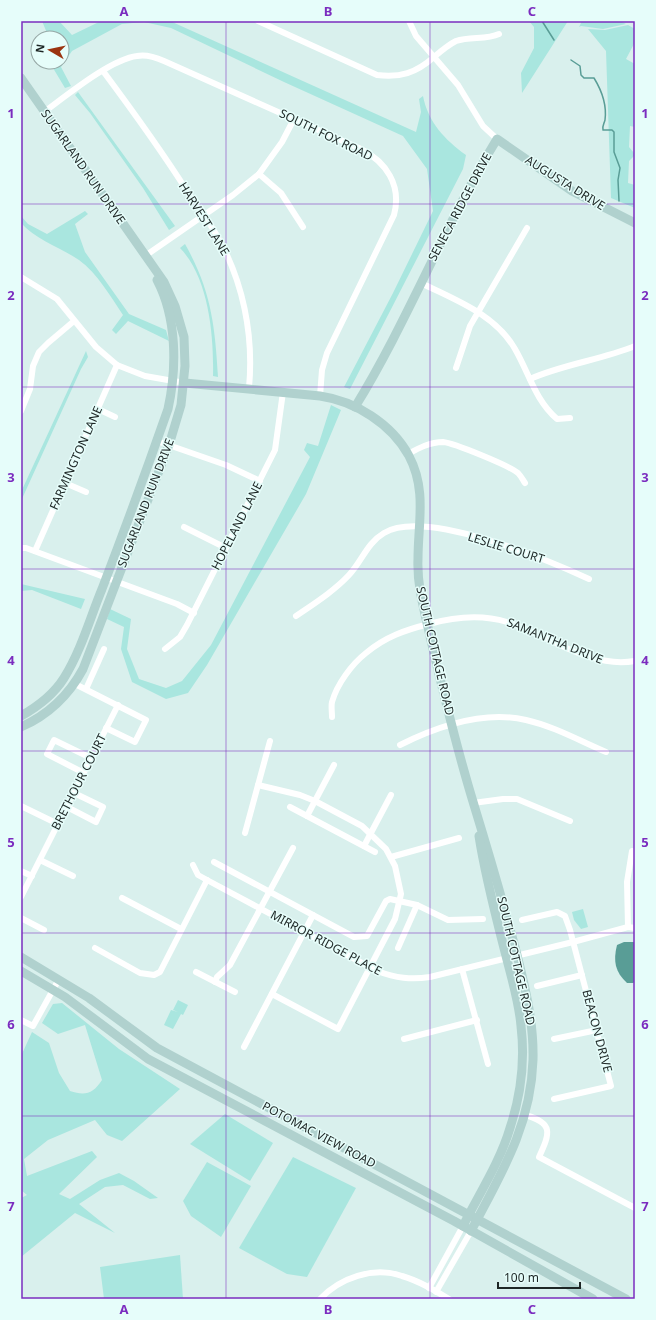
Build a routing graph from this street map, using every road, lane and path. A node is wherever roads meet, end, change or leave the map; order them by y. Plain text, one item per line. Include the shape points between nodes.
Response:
1 (258, 21) edge
2 (409, 21) edge
3 (499, 34) dead end
4 (433, 58) junction
5 (103, 71) junction
6 (21, 78) edge
7 (44, 112) junction
8 (294, 118) junction
9 (497, 139) junction
10 (259, 174) junction
11 (204, 215) junction
12 (635, 223) edge
13 (303, 227) dead end
14 (527, 228) dead end
15 (145, 256) junction
16 (21, 277) edge
17 (421, 283) junction
18 (478, 312) junction
19 (74, 321) junction
20 (635, 346) edge
21 (117, 365) junction
22 (456, 368) dead end
23 (530, 379) junction
24 (172, 381) junction
25 (185, 383) junction
26 (248, 388) junction
27 (283, 392) junction
28 (320, 396) junction
29 (355, 407) junction
30 (21, 408) edge
31 (98, 409) junction
32 (115, 417) dead end
33 (570, 418) dead end
34 (157, 441) junction
35 (169, 445) junction
36 (408, 454) junction
37 (260, 481) junction
38 (65, 483) junction
39 (525, 483) dead end
40 (86, 492) dead end
41 (420, 526) junction
42 (184, 527) dead end
43 (21, 548) edge
44 (226, 548) junction
45 (35, 551) junction
46 (106, 578) junction
47 (589, 579) dead end
48 (117, 582) junction
49 (194, 613) junction
50 (296, 616) dead end
51 (427, 624) junction
52 (104, 649) dead end
53 (165, 649) dead end
54 (635, 661) edge
55 (75, 684) junction
56 (86, 689) junction
57 (118, 705) junction
58 (21, 716) edge
59 (332, 717) dead end
60 (452, 724) junction
61 (21, 728) edge
62 (106, 728) junction
63 (270, 741) dead end
64 (400, 745) dead end
65 (606, 752) dead end
66 (91, 758) junction
67 (334, 764) dead end
68 (84, 772) junction
69 (258, 786) junction
70 (74, 793) junction
71 (391, 795) dead end
72 (315, 801) junction
73 (474, 803) junction
74 (21, 806) edge
75 (67, 807) junction
76 (290, 807) dead end
77 (307, 816) junction
78 (570, 821) dead end
79 (58, 824) junction
80 (246, 833) dead end
81 (371, 833) junction
82 (459, 838) dead end
83 (364, 846) junction
84 (293, 848) dead end
85 (632, 851) dead end
86 (375, 852) dead end
87 (392, 857) junction
88 (40, 860) junction
89 (214, 862) dead end
90 (194, 865) dead end
91 (21, 870) edge
92 (32, 876) junction
93 (73, 876) dead end
94 (207, 880) junction
95 (270, 892) junction
96 (21, 897) edge
97 (122, 898) dead end
98 (400, 901) junction
99 (417, 905) junction
100 (261, 909) junction
101 (313, 915) junction
102 (21, 918) edge
103 (483, 919) dead end
104 (522, 920) dead end
105 (628, 927) junction
106 (635, 928) edge
107 (44, 930) dead end
108 (181, 930) junction
109 (304, 932) junction
110 (573, 942) junction
111 (95, 948) dead end
112 (398, 948) dead end
113 (517, 956) junction
114 (21, 957) edge
115 (506, 958) junction
116 (370, 968) junction
117 (462, 968) junction
118 (21, 971) edge
119 (196, 972) dead end
120 (582, 974) junction
121 (59, 979) junction
122 (215, 982) junction
123 (537, 986) dead end
124 (54, 990) junction
125 (235, 992) dead end
126 (272, 994) junction
127 (21, 1020) edge
128 (478, 1020) junction
129 (597, 1030) junction
130 (404, 1039) dead end
131 (554, 1039) dead end
132 (244, 1047) dead end
133 (488, 1064) dead end
134 (554, 1100) dead end
135 (525, 1115) junction
136 (635, 1208) edge
137 (473, 1217) junction
138 (467, 1228) junction
139 (429, 1288) junction
140 (436, 1292) junction
141 (320, 1299) edge
142 (449, 1299) edge
143 (593, 1299) edge
144 (626, 1299) edge

1 - 4 street via 377,75 410,73
2 - 4 street, SENECA RIDGE DRIVE via 416,36
3 - 4 street via 454,42
4 - 9 street, SENECA RIDGE DRIVE via 458,85 483,126
5 - 7 street, SOUTH FOX ROAD
5 - 8 street, SOUTH FOX ROAD via 136,56 155,57
5 - 11 street, HARVEST LANE
6 - 7 street, SUGARLAND RUN DRIVE
7 - 15 street, SUGARLAND RUN DRIVE
8 - 10 street via 282,142
8 - 28 street, SOUTH FOX ROAD via 374,156 390,176 396,196 392,221 327,353 322,370
9 - 12 street, AUGUSTA DRIVE via 572,191
9 - 17 street, SENECA RIDGE DRIVE via 464,194
10 - 11 street
10 - 13 street via 281,193
11 - 15 street
11 - 26 street, HARVEST LANE via 226,253 239,287 250,345 251,369
14 - 18 street
15 - 24 street, SUGARLAND RUN DRIVE via 166,302 173,345
15 - 25 street, SUGARLAND RUN DRIVE via 164,282 179,316 185,346
16 - 19 street via 51,295
17 - 18 street
17 - 29 street, SENECA RIDGE DRIVE
18 - 22 street via 466,335
18 - 23 street via 494,323 506,336
19 - 21 street via 96,347
19 - 30 street via 39,352 33,366 30,389
20 - 23 street via 551,370
21 - 24 street via 145,376
21 - 31 street, FARMINGTON LANE
23 - 33 street via 550,413 557,419
24 - 25 street
24 - 34 street, SUGARLAND RUN DRIVE via 168,409
25 - 26 street, SOUTH COTTAGE ROAD
25 - 35 street, SUGARLAND RUN DRIVE
26 - 27 street, SOUTH COTTAGE ROAD
27 - 28 street, SOUTH COTTAGE ROAD
27 - 37 street, HOPELAND LANE via 278,442
28 - 29 street, SOUTH COTTAGE ROAD via 341,400
29 - 36 street, SOUTH COTTAGE ROAD via 385,426
31 - 32 street
31 - 38 street, FARMINGTON LANE
34 - 35 street
34 - 46 street, SUGARLAND RUN DRIVE
35 - 37 street via 226,465
35 - 48 street, SUGARLAND RUN DRIVE
36 - 39 street via 428,445 451,443 517,472
36 - 41 street, SOUTH COTTAGE ROAD via 420,488
37 - 44 street, HOPELAND LANE
38 - 40 street
38 - 45 street, FARMINGTON LANE
41 - 47 street, LESLIE COURT via 450,531 514,549
41 - 50 street, LESLIE COURT via 398,528 384,533 368,546 355,568 339,584
41 - 51 street, SOUTH COTTAGE ROAD via 418,570
42 - 44 street
43 - 45 street
44 - 49 street, HOPELAND LANE
45 - 46 street
46 - 48 street
46 - 58 street, SUGARLAND RUN DRIVE via 64,679 45,699
48 - 49 street
48 - 55 street, SUGARLAND RUN DRIVE
49 - 53 street, HOPELAND LANE via 180,637
51 - 54 street, SAMANTHA DRIVE via 474,617 497,619 597,660 616,663
51 - 59 street, SAMANTHA DRIVE via 388,637 361,656 349,670 331,703
51 - 60 street, SOUTH COTTAGE ROAD
52 - 56 street
55 - 56 street
55 - 61 street, SUGARLAND RUN DRIVE via 49,710
56 - 57 street
57 - 62 street, BRETHOUR COURT
57 - 62 street via 146,720 138,737 135,742
60 - 64 street via 428,731
60 - 65 street via 500,717 528,720
60 - 73 street, SOUTH COTTAGE ROAD
62 - 66 street, BRETHOUR COURT
63 - 69 street
66 - 68 street, BRETHOUR COURT
66 - 68 street via 54,740 47,754
67 - 72 street
68 - 70 street, BRETHOUR COURT
69 - 72 street
69 - 80 street
70 - 75 street, BRETHOUR COURT
70 - 75 street via 103,807 96,822
71 - 81 street
72 - 77 street
72 - 81 street
73 - 78 street via 517,800
73 - 113 street, SOUTH COTTAGE ROAD via 500,887
73 - 115 street, SOUTH COTTAGE ROAD via 484,865
74 - 79 street
75 - 79 street, BRETHOUR COURT
76 - 77 street
77 - 83 street
79 - 88 street, BRETHOUR COURT
81 - 83 street
81 - 87 street
82 - 87 street
83 - 86 street
84 - 95 street
85 - 105 street via 627,882
87 - 98 street via 400,887
88 - 92 street, BRETHOUR COURT
88 - 93 street
89 - 95 street
90 - 94 street, MIRROR RIDGE PLACE via 198,875
91 - 92 street
92 - 96 street, BRETHOUR COURT
94 - 100 street, MIRROR RIDGE PLACE
94 - 108 street
95 - 100 street
95 - 101 street
97 - 108 street
98 - 99 street
98 - 101 street via 386,901 370,932 360,938
98 - 116 street via 391,930
99 - 103 street via 448,920
99 - 112 street
100 - 109 street, MIRROR RIDGE PLACE
100 - 122 street via 230,965
101 - 109 street
102 - 107 street
104 - 110 street, BEACON DRIVE via 561,913 567,920
105 - 106 street, MIRROR RIDGE PLACE
105 - 110 street, MIRROR RIDGE PLACE
108 - 111 street via 160,972 154,975 140,973
109 - 116 street, MIRROR RIDGE PLACE
109 - 126 street
110 - 113 street, MIRROR RIDGE PLACE
110 - 120 street, BEACON DRIVE
113 - 115 street, MIRROR RIDGE PLACE
113 - 135 street, SOUTH COTTAGE ROAD via 529,1004 532,1033 532,1071
114 - 121 street, POTOMAC VIEW ROAD
115 - 117 street, MIRROR RIDGE PLACE
115 - 137 street, SOUTH COTTAGE ROAD via 521,1026 523,1056 519,1090 507,1136
116 - 117 street, MIRROR RIDGE PLACE via 392,977 411,979
116 - 126 street via 338,1029
117 - 128 street
118 - 124 street, POTOMAC VIEW ROAD
119 - 122 street
120 - 123 street
120 - 129 street, BEACON DRIVE
121 - 124 street
121 - 137 street, POTOMAC VIEW ROAD via 157,1048
122 - 125 street
124 - 127 street via 33,1026
124 - 138 street, POTOMAC VIEW ROAD via 148,1059
126 - 132 street
128 - 130 street
128 - 133 street
129 - 131 street
129 - 134 street, BEACON DRIVE via 611,1086
135 - 136 street via 541,1120 545,1124 546,1139 539,1157
135 - 137 street, SOUTH COTTAGE ROAD via 514,1148
137 - 138 street, SOUTH COTTAGE ROAD
137 - 144 street, POTOMAC VIEW ROAD
138 - 139 street, SOUTH COTTAGE ROAD
138 - 140 street, SOUTH COTTAGE ROAD
138 - 143 street, POTOMAC VIEW ROAD
139 - 140 street
139 - 141 street via 401,1275 372,1273 346,1280
140 - 142 street

